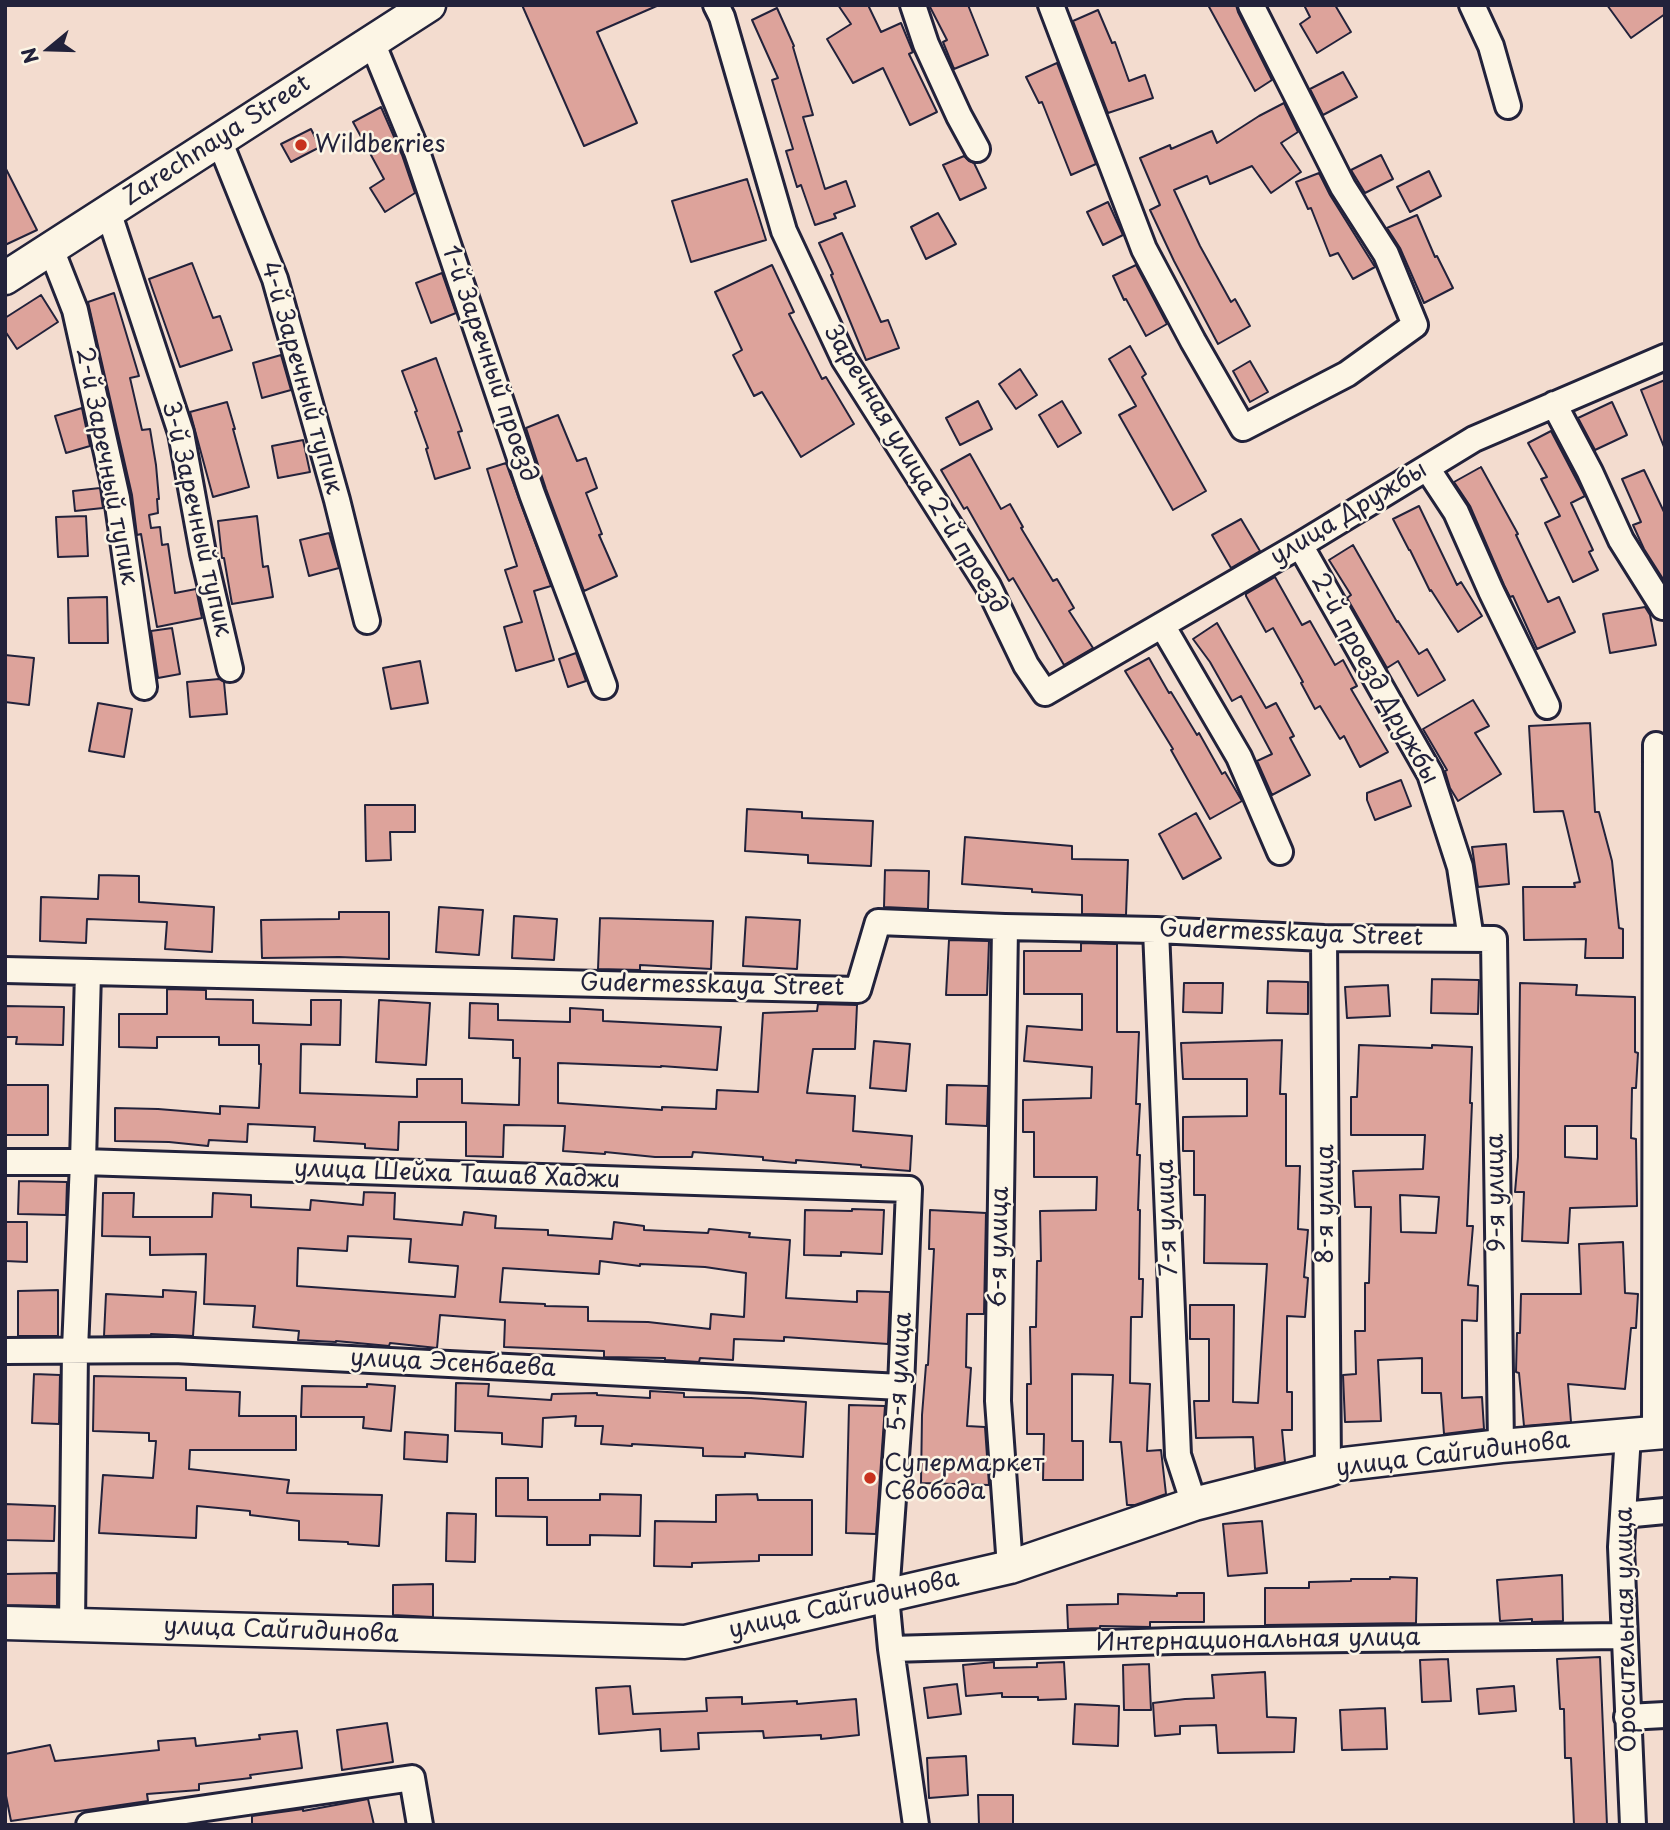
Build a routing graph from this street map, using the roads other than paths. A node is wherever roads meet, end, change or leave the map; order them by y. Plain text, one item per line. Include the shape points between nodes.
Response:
1 (429, 5) edge
2 (716, 5) edge
3 (913, 5) edge
4 (1051, 5) edge
5 (1251, 5) edge
6 (1472, 5) edge
7 (372, 42) junction
8 (1508, 106) dead end
9 (219, 140) junction
10 (977, 149) dead end
11 (108, 211) junction
12 (51, 249) junction
13 (5, 278) edge
14 (1665, 357) edge
15 (1554, 404) junction
16 (1427, 467) junction
17 (1300, 545) junction
18 (1663, 607) dead end
19 (368, 621) dead end
20 (1162, 625) junction
21 (230, 669) dead end
22 (604, 686) dead end
23 (144, 687) dead end
24 (1045, 693) joint
25 (1547, 706) dead end
26 (1656, 745) dead end
27 (1280, 852) dead end
28 (1005, 927) junction
29 (1156, 930) junction
30 (1324, 937) junction
31 (1482, 939) junction
32 (5, 970) edge
33 (88, 972) junction
34 (5, 1162) edge
35 (83, 1162) junction
36 (909, 1189) joint
37 (75, 1349) junction
38 (5, 1351) edge
39 (901, 1387) junction
40 (1649, 1433) edge
41 (1501, 1446) junction
42 (1328, 1470) junction
43 (1194, 1504) junction
44 (1665, 1511) edge
45 (1623, 1515) junction
46 (1010, 1567) junction
47 (886, 1595) junction
48 (5, 1623) edge
49 (72, 1625) junction
50 (1624, 1636) junction
51 (891, 1649) junction
52 (1665, 1715) edge
53 (1627, 1717) junction
54 (89, 1825) edge
55 (420, 1825) edge
56 (916, 1825) edge
57 (1633, 1825) edge

1 - 7 main road, Zarechnaya Street
2 - 24 street, Заречная улица 2-й проезд via 784,231 844,359 988,586 1026,665
3 - 10 street via 926,44
4 - 5 street via 1143,248 1244,428 1348,374 1415,325 1386,254 1343,187
6 - 8 street via 1491,46
7 - 9 main road, Zarechnaya Street
7 - 22 street, 1-й Заречный проезд via 417,152 533,494
9 - 11 main road, Zarechnaya Street
9 - 19 street, 4-й Заречный тупик via 275,279
11 - 12 main road, Zarechnaya Street
11 - 21 street, 3-й Заречный тупик via 181,433
12 - 13 main road, Zarechnaya Street
12 - 23 street, 2-й Заречный тупик via 75,310 117,498
14 - 15 street, улица Дружбы
15 - 16 street, улица Дружбы via 1474,439
15 - 18 street via 1621,540
16 - 17 street, улица Дружбы
16 - 25 street via 1456,512
17 - 20 street, улица Дружбы
17 - 31 street, 2-й проезд Дружбы via 1430,774
20 - 24 street, улица Дружбы
20 - 27 street via 1239,757
26 - 40 street, Оросительная улица
28 - 29 street, Gudermesskaya Street
28 - 33 street, Gudermesskaya Street via 878,922 858,990
28 - 46 street, 6-я улица via 998,1401
29 - 30 street, Gudermesskaya Street
29 - 43 street, 7-я улица via 1178,1455
30 - 31 street, Gudermesskaya Street
30 - 42 street, 8-я улица
31 - 41 street, 9-я улица
32 - 33 street, Gudermesskaya Street
33 - 35 street
34 - 35 street, улица Шейха Ташав Хаджи
35 - 36 street, улица Шейха Ташав Хаджи
35 - 37 street
36 - 39 street, 5-я улица
37 - 38 street, улица Эсенбаева
37 - 39 street, улица Эсенбаева via 174,1350
37 - 49 street
39 - 47 street, 5-я улица
40 - 41 main road, улица Сайгидинова
40 - 45 street, Оросительная улица
41 - 42 main road, улица Сайгидинова via 1345,1464
42 - 43 main road, улица Сайгидинова
43 - 46 main road, улица Сайгидинова
44 - 45 street
45 - 50 street, Оросительная улица
46 - 47 main road, улица Сайгидинова
47 - 49 main road, улица Сайгидинова via 685,1642
47 - 51 street, 5-я улица
48 - 49 main road, улица Сайгидинова
50 - 51 street, Интернациональная улица
50 - 53 street, Оросительная улица
51 - 56 street, 5-я улица
52 - 53 street
53 - 57 street, Оросительная улица
54 - 55 street via 412,1778

